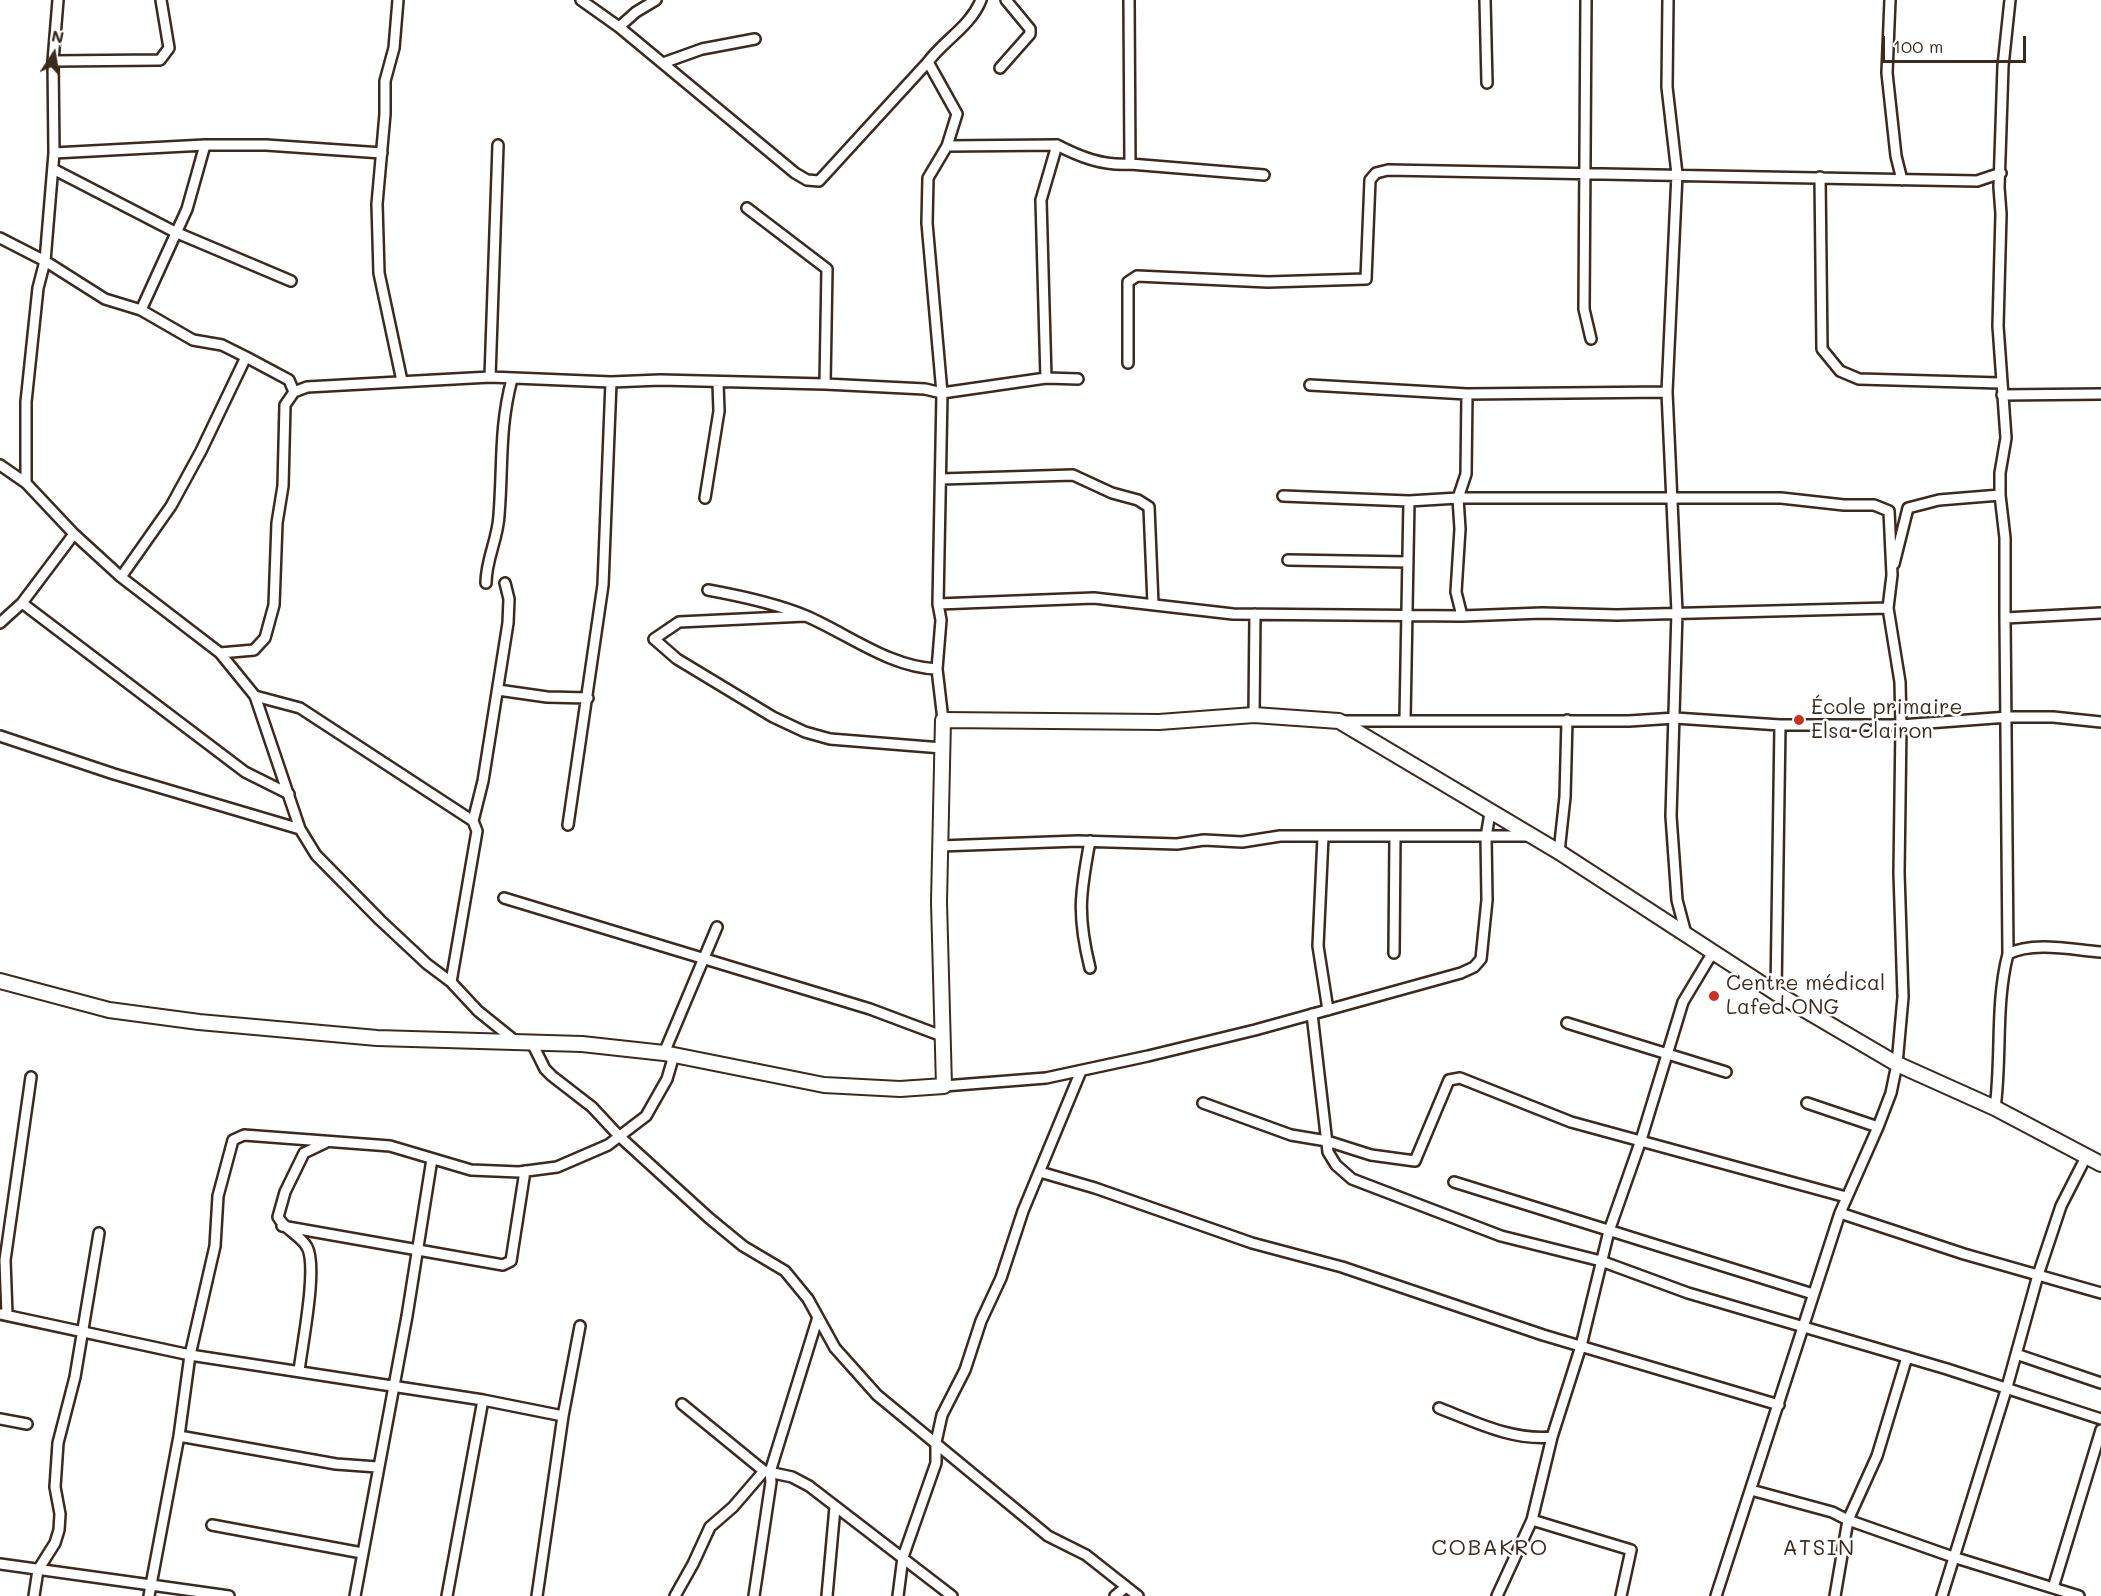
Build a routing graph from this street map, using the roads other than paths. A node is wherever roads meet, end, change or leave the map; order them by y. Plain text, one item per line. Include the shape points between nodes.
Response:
1 (58, 0) edge
2 (161, 0) edge
3 (398, 0) edge
4 (656, 0) edge
5 (981, 0) edge
6 (1006, 0) edge
7 (1130, 0) edge
8 (1485, 0) edge
9 (1586, 0) edge
10 (1668, 0) edge
11 (1890, 0) edge
12 (2010, 0) edge
13 (582, 1) edge
14 (619, 27) junction
15 (755, 39) dead end
16 (53, 62) junction
17 (928, 62) junction
18 (663, 63) junction
19 (1000, 68) dead end
20 (1487, 83) dead end
21 (205, 145) junction
22 (498, 145) dead end
23 (947, 146) junction
24 (1057, 146) junction
25 (54, 153) junction
26 (382, 153) junction
27 (1130, 164) junction
28 (53, 169) junction
29 (1586, 172) junction
30 (2001, 173) junction
31 (1677, 174) junction
32 (1264, 175) dead end
33 (1820, 177) junction
34 (1902, 180) junction
35 (747, 208) dead end
36 (176, 232) junction
37 (0, 238) edge
38 (45, 261) junction
39 (291, 281) dead end
40 (141, 309) junction
41 (1591, 339) dead end
42 (246, 357) junction
43 (1128, 363) dead end
44 (490, 377) junction
45 (1046, 378) junction
46 (512, 379) junction
47 (1078, 379) dead end
48 (402, 381) junction
49 (611, 382) junction
50 (718, 383) junction
51 (2000, 383) junction
52 (825, 384) junction
53 (1310, 385) dead end
54 (294, 392) junction
55 (1667, 392) junction
56 (942, 393) junction
57 (1467, 394) junction
58 (2101, 394) edge
59 (2002, 395) junction
60 (0, 465) edge
61 (941, 479) junction
62 (26, 483) junction
63 (2000, 495) junction
64 (1283, 496) dead end
65 (1673, 497) junction
66 (705, 498) dead end
67 (1458, 498) junction
68 (1409, 501) junction
69 (74, 534) junction
70 (1288, 560) dead end
71 (1408, 562) junction
72 (1892, 575) junction
73 (121, 577) junction
74 (486, 583) dead end
75 (505, 583) dead end
76 (708, 590) dead end
77 (22, 603) junction
78 (938, 604) junction
79 (1153, 604) junction
80 (1888, 608) junction
81 (1677, 612) junction
82 (1254, 614) junction
83 (1408, 614) junction
84 (2101, 614) edge
85 (805, 616) junction
86 (1462, 616) junction
87 (2005, 618) junction
88 (0, 623) edge
89 (220, 653) junction
90 (937, 669) junction
91 (498, 690) junction
92 (255, 696) junction
93 (588, 698) junction
94 (1254, 715) junction
95 (2008, 717) junction
96 (1676, 718) junction
97 (1405, 719) junction
98 (943, 720) junction
99 (1567, 720) junction
100 (1339, 721) junction
101 (2101, 722) edge
102 (1780, 725) junction
103 (1901, 725) junction
104 (0, 736) edge
105 (942, 748) junction
106 (289, 794) junction
107 (1490, 813) junction
108 (473, 821) junction
109 (568, 825) dead end
110 (300, 829) junction
111 (1395, 836) junction
112 (1532, 836) junction
113 (1323, 837) junction
114 (1486, 837) junction
115 (1090, 841) junction
116 (940, 846) junction
117 (1559, 852) junction
118 (504, 898) dead end
119 (717, 927) dead end
120 (1686, 934) junction
121 (1713, 951) junction
122 (2101, 952) edge
123 (1394, 953) dead end
124 (2008, 954) junction
125 (703, 960) junction
126 (1090, 968) dead end
127 (0, 981) edge
128 (451, 982) junction
129 (1776, 993) junction
130 (1328, 1010) junction
131 (1312, 1014) junction
132 (1567, 1023) dead end
133 (942, 1036) junction
134 (514, 1040) junction
135 (531, 1041) junction
136 (669, 1054) junction
137 (1668, 1054) junction
138 (1897, 1064) junction
139 (1081, 1071) junction
140 (1726, 1072) dead end
141 (31, 1077) dead end
142 (944, 1086) junction
143 (1807, 1103) dead end
144 (1203, 1104) dead end
145 (1995, 1108) junction
146 (1878, 1127) junction
147 (619, 1136) junction
148 (1641, 1140) junction
149 (1327, 1141) junction
150 (327, 1142) junction
151 (2087, 1155) junction
152 (432, 1159) junction
153 (2101, 1164) edge
154 (525, 1172) junction
155 (1040, 1173) junction
156 (1454, 1182) dead end
157 (1846, 1197) junction
158 (1840, 1213) junction
159 (282, 1226) junction
160 (1609, 1231) junction
161 (99, 1233) dead end
162 (418, 1250) junction
163 (1601, 1261) junction
164 (2038, 1275) junction
165 (2101, 1293) edge
166 (1813, 1294) junction
167 (4, 1315) edge
168 (818, 1317) junction
169 (580, 1326) dead end
170 (1804, 1327) junction
171 (83, 1330) junction
172 (1581, 1346) junction
173 (2016, 1354) junction
174 (190, 1355) junction
175 (1907, 1357) junction
176 (299, 1371) junction
177 (2101, 1383) edge
178 (393, 1386) junction
179 (2007, 1388) junction
180 (483, 1400) junction
181 (682, 1404) dead end
182 (1779, 1405) junction
183 (1439, 1408) dead end
184 (563, 1416) junction
185 (0, 1419) edge
186 (2101, 1419) edge
187 (27, 1424) dead end
188 (2101, 1430) edge
189 (179, 1436) junction
190 (1552, 1437) junction
191 (936, 1442) junction
192 (377, 1467) junction
193 (767, 1472) junction
194 (1751, 1490) junction
195 (835, 1507) junction
196 (1532, 1520) junction
197 (1848, 1520) junction
198 (212, 1525) dead end
199 (362, 1554) junction
200 (903, 1557) junction
201 (1953, 1557) junction
202 (0, 1564) edge
203 (38, 1570) junction
204 (151, 1585) junction
205 (1126, 1587) junction
206 (2053, 1588) junction
207 (34, 1596) edge
208 (149, 1596) edge
209 (229, 1596) edge
210 (355, 1596) edge
211 (447, 1596) edge
212 (537, 1596) edge
213 (675, 1596) edge
214 (754, 1596) edge
215 (827, 1596) edge
216 (898, 1596) edge
217 (952, 1596) edge
218 (1115, 1596) edge
219 (1138, 1596) edge
220 (1497, 1596) edge
221 (1621, 1596) edge
222 (1716, 1596) edge
223 (1835, 1596) edge
224 (1942, 1596) edge
225 (2079, 1596) edge

1 - 16 street
2 - 16 street via 169,48 160,60
3 - 26 street via 394,48 385,81
4 - 14 street
5 - 17 street via 964,26
6 - 19 street via 1030,34
7 - 27 street
8 - 20 street
9 - 29 street
10 - 31 street via 1667,87
11 - 34 street via 1887,73
12 - 30 street via 2003,66
13 - 14 street
14 - 18 street
15 - 18 street via 702,49
16 - 25 street
17 - 18 street via 819,181 795,173
17 - 23 street via 957,114
21 - 25 street
21 - 26 street
21 - 36 street via 187,209
22 - 44 street
23 - 24 street
23 - 56 street via 928,178 927,223
24 - 27 street via 1081,158
24 - 45 street via 1041,200
25 - 28 street
26 - 48 street via 377,204 380,273
27 - 32 street
28 - 36 street
28 - 38 street
29 - 31 street
29 - 41 street via 1584,309
29 - 43 street via 1376,172 1370,180 1366,279 1268,282 1137,276 1128,282
30 - 34 street via 1977,181
30 - 51 street
31 - 33 street
31 - 55 street
33 - 34 street
33 - 51 street via 1822,349 1840,371 1858,378
35 - 52 street via 827,269
36 - 39 street
36 - 40 street
37 - 38 street
38 - 40 street via 105,299
38 - 62 street via 26,402
40 - 42 street via 193,340 222,345
42 - 54 street via 289,380
42 - 73 street via 171,506
44 - 46 street
44 - 48 street
45 - 47 street
45 - 56 street
46 - 49 street
46 - 74 street via 501,437 500,516 486,567
48 - 54 street via 307,387
49 - 50 street
49 - 93 street via 603,585
50 - 52 street
50 - 66 street via 719,411
51 - 59 street
52 - 56 street
53 - 57 street
54 - 89 street via 285,405 276,584 265,638 254,650
55 - 57 street
55 - 65 street
56 - 61 street
57 - 67 street via 1466,474
58 - 59 street
59 - 63 street via 2006,438
60 - 62 street
61 - 78 street
61 - 79 street via 1072,475 1138,500 1149,507
62 - 69 street
63 - 72 street via 1939,500 1908,508
63 - 87 street
64 - 68 street
65 - 67 street
65 - 72 street via 1781,498 1844,506 1883,506 1889,511
65 - 81 street
67 - 68 street
67 - 86 street via 1456,592
68 - 71 street
69 - 73 street
69 - 77 street
70 - 71 street
71 - 83 street
72 - 80 street
73 - 89 street
75 - 91 street via 508,623
76 - 85 street via 751,598
77 - 88 street
77 - 106 street via 244,772
78 - 79 street via 1094,598
78 - 90 street via 941,620
79 - 82 street
80 - 81 street
80 - 103 street via 1900,682
81 - 86 street
81 - 96 street
82 - 83 street
82 - 94 street
83 - 86 street
83 - 97 street
84 - 87 street
85 - 90 street via 914,667
85 - 105 street via 679,622 654,639 677,659 805,732 830,740
87 - 95 street
89 - 92 street
90 - 98 street
91 - 93 street
91 - 108 street
92 - 106 street
92 - 108 street via 300,708
93 - 109 street
94 - 98 street via 1159,722
94 - 100 street
95 - 101 street
95 - 103 street
95 - 124 street
96 - 99 street
96 - 102 street
96 - 120 street via 1671,816 1677,900
97 - 99 street
97 - 100 street
98 - 105 street
99 - 117 street via 1565,805
100 - 107 street via 1406,758
102 - 103 street
102 - 129 street
103 - 138 street via 1899,873 1903,997
104 - 110 street
105 - 116 street
106 - 110 street
107 - 112 street
107 - 114 street
108 - 128 street via 477,831
110 - 128 street via 339,881
111 - 113 street
111 - 114 street
111 - 123 street
112 - 114 street
112 - 117 street
113 - 115 street via 1280,836 1242,842 1204,840 1177,844
113 - 130 street via 1318,946
114 - 130 street via 1487,900 1481,959 1474,967
115 - 116 street
115 - 126 street via 1079,906
116 - 133 street
117 - 120 street
118 - 125 street
119 - 125 street
120 - 121 street
121 - 129 street
121 - 137 street via 1683,1002
122 - 124 street via 2019,948
124 - 145 street via 2001,981 2000,1072
125 - 133 street via 870,1009
125 - 136 street
127 - 134 street via 110,1010 199,1022 377,1038
128 - 134 street via 478,1011
129 - 138 street
130 - 131 street
131 - 139 street
131 - 149 street
132 - 137 street
133 - 142 street
134 - 135 street
135 - 136 street
135 - 147 street via 545,1069 592,1107
136 - 142 street via 824,1085 900,1089
136 - 147 street via 667,1079 646,1116
137 - 140 street
137 - 148 street
138 - 145 street
138 - 146 street
139 - 142 street via 1046,1078
139 - 155 street
141 - 167 street via 5,1260
143 - 146 street
144 - 149 street via 1291,1135
145 - 151 street
146 - 157 street
147 - 154 street via 574,1161
147 - 168 street via 743,1246 785,1271
148 - 149 street via 1571,1122 1454,1078 1449,1080 1415,1161 1371,1155
148 - 157 street
148 - 160 street
149 - 163 street via 1336,1166 1352,1179 1501,1236
150 - 152 street via 390,1146
150 - 159 street via 304,1153 285,1192 278,1217
150 - 174 street via 244,1135 233,1140 218,1196 215,1246
151 - 153 street
151 - 164 street via 2061,1206
152 - 154 street via 471,1170
152 - 162 street
154 - 162 street via 511,1261 503,1265
155 - 172 street
155 - 191 street via 965,1370 942,1415
156 - 160 street
157 - 158 street
158 - 164 street
158 - 166 street
159 - 162 street
159 - 176 street via 306,1245 312,1263
160 - 163 street
160 - 166 street
161 - 171 street
162 - 178 street
163 - 170 street via 1688,1293
163 - 172 street
164 - 165 street
164 - 173 street
166 - 170 street
167 - 171 street
168 - 191 street via 834,1348 877,1395
168 - 193 street
169 - 184 street
170 - 175 street
170 - 182 street
171 - 174 street
171 - 203 street via 58,1443 55,1487 59,1530
172 - 182 street
172 - 190 street
173 - 177 street
173 - 179 street
174 - 176 street
174 - 189 street
175 - 179 street
175 - 197 street via 1877,1456
176 - 178 street
178 - 180 street
178 - 192 street
179 - 186 street
179 - 201 street
180 - 184 street
180 - 211 street
181 - 193 street
182 - 194 street
183 - 190 street via 1516,1436
184 - 212 street
185 - 187 street
188 - 206 street
189 - 192 street via 336,1464
189 - 204 street
190 - 196 street
191 - 200 street via 936,1463 928,1491
191 - 205 street via 1048,1536 1086,1555
192 - 199 street
193 - 195 street via 800,1481
193 - 213 street via 710,1527
193 - 214 street via 771,1482
194 - 197 street
194 - 222 street
195 - 200 street
195 - 215 street
196 - 220 street
196 - 221 street via 1631,1550
197 - 201 street
197 - 223 street
198 - 199 street
199 - 210 street
200 - 216 street
200 - 217 street
201 - 206 street
201 - 224 street
202 - 203 street
203 - 204 street
203 - 207 street
204 - 208 street
204 - 209 street
205 - 218 street
205 - 219 street
206 - 225 street

